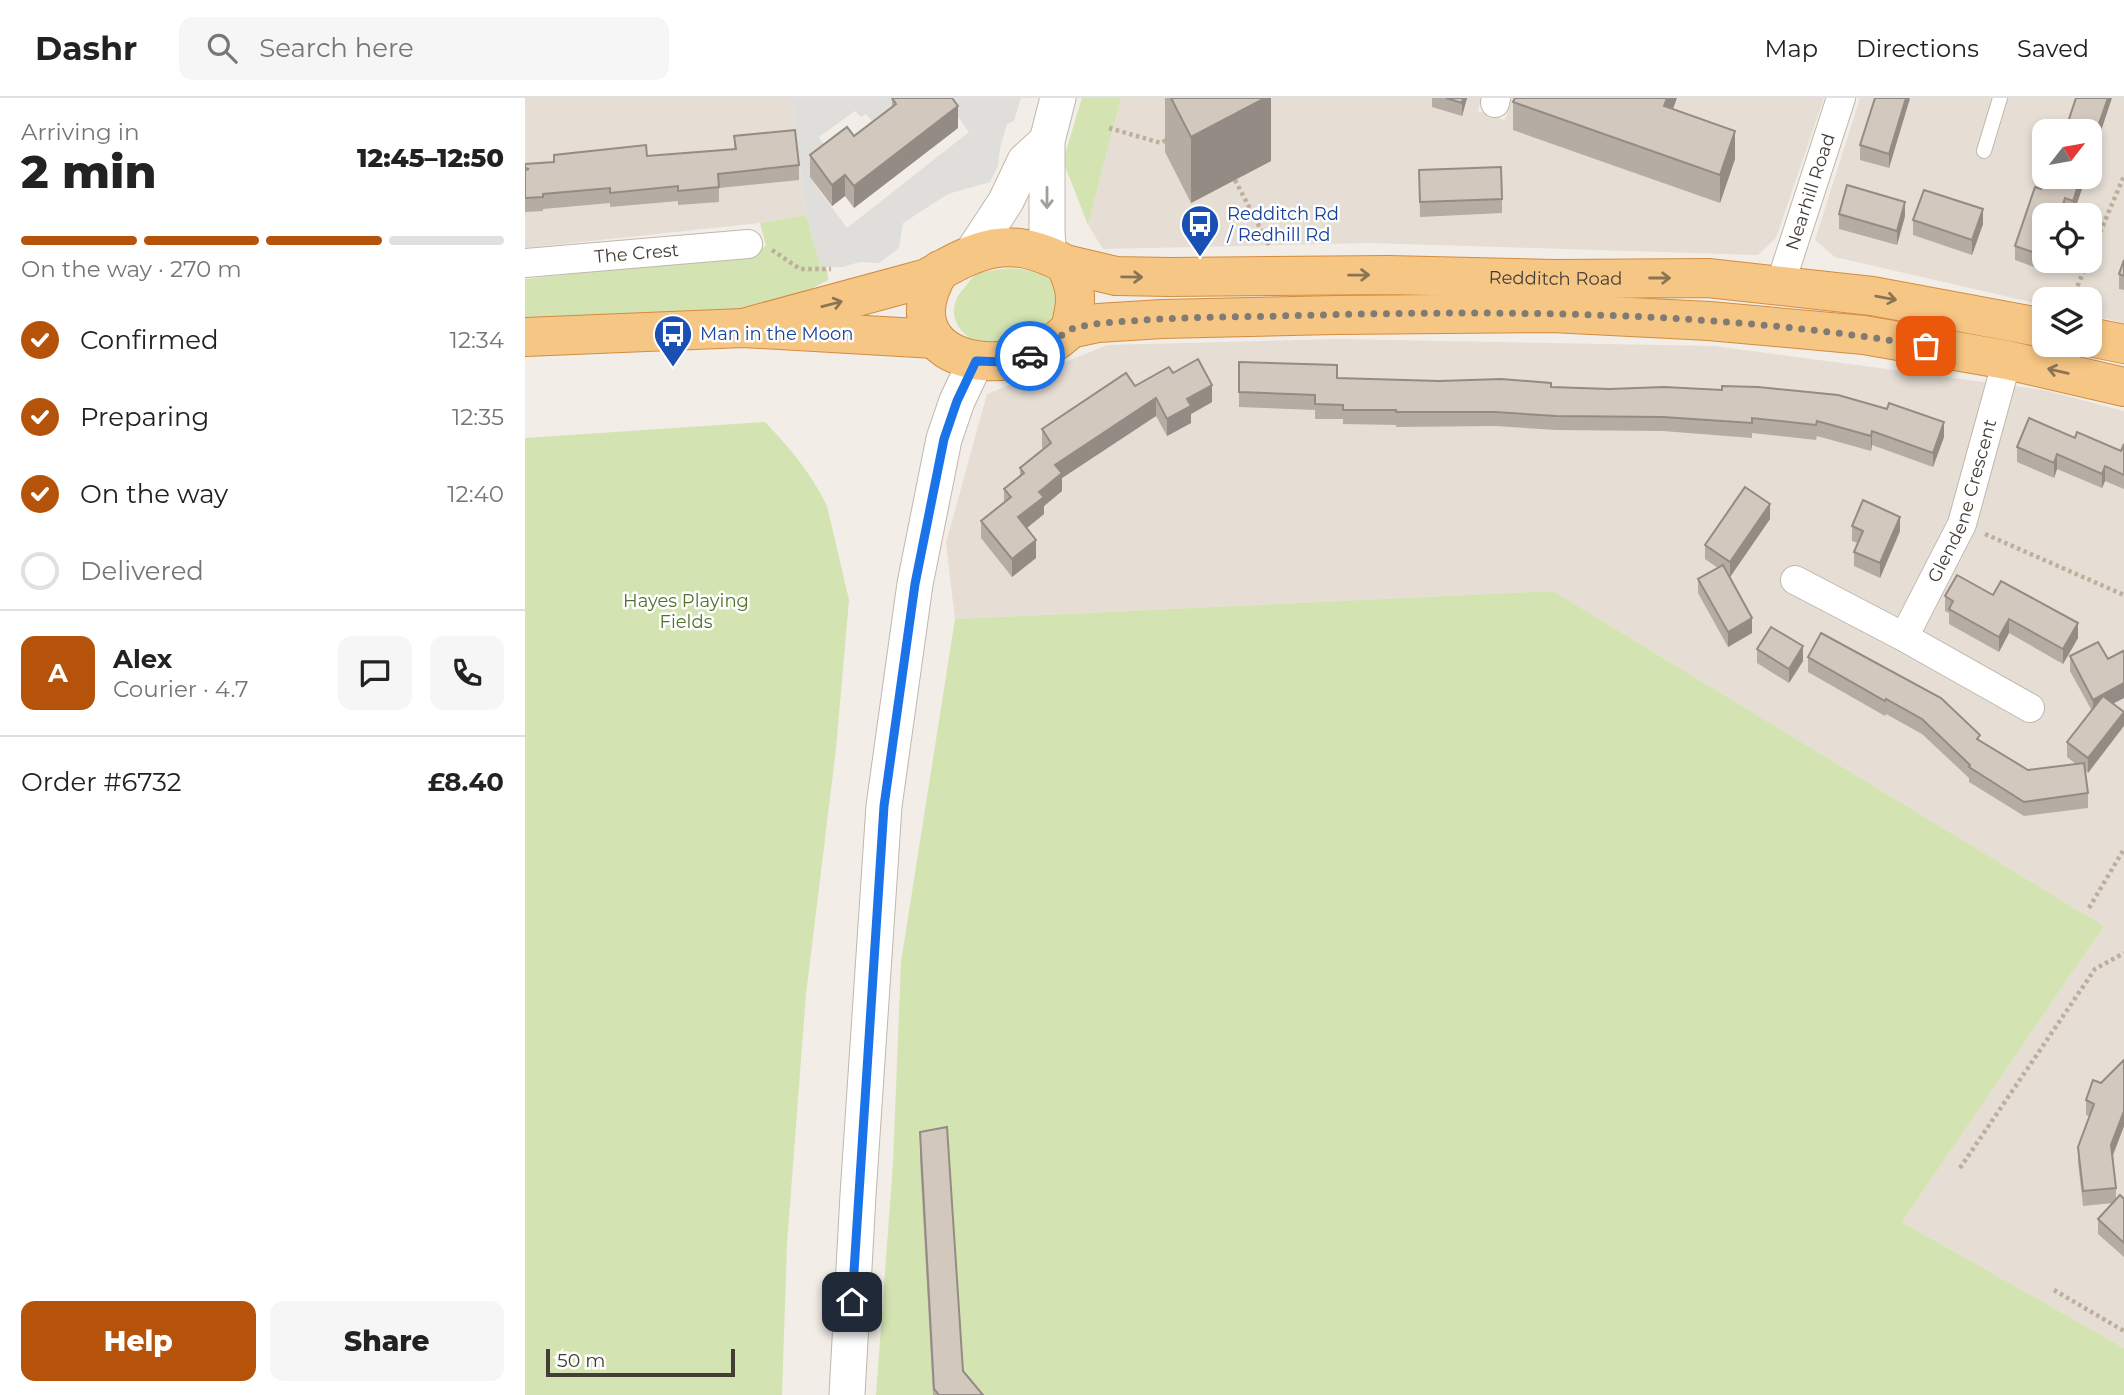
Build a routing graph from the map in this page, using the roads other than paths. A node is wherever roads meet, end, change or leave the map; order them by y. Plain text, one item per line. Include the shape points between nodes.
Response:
1 (1058, 98) edge
2 (1841, 98) edge
3 (2000, 98) edge
4 (1047, 141) junction
5 (1984, 151) dead end
6 (748, 243) road end
7 (1057, 260) junction
8 (956, 262) junction
9 (525, 263) edge
10 (1780, 285) junction
11 (2032, 326) edge
12 (743, 328) junction
13 (1070, 329) junction
14 (525, 337) edge
15 (935, 339) junction
16 (2102, 340) edge
17 (2124, 344) edge
18 (2007, 360) junction
19 (976, 361) junction
20 (2124, 387) edge
21 (1795, 580) dead end
22 (1905, 637) junction
23 (2030, 708) dead end
24 (847, 1395) edge

1 - 4 street
2 - 10 street, Nearhill Road
3 - 5 lane
4 -> 7 street
4 - 8 street via 1025,161 1006,201
6 - 9 street, The Crest
7 - 8 highway via 1032,250 996,248
7 -> 10 highway, Redditch Road via 1116,276 1708,278
7 - 13 highway via 1076,292
12 -> 8 highway via 927,278
8 - 15 highway via 932,285 927,301
10 -> 11 highway, Redditch Road via 1872,296
12 - 14 highway
12 - 15 highway
13 - 18 highway, Redditch Road via 1162,319 1552,313 1864,335
13 - 19 highway via 1035,354 1018,360
15 - 19 highway via 949,351
16 - 17 highway
20 -> 18 highway, Redditch Road
18 - 22 street, Glendene Crescent via 1962,524
19 - 24 street via 944,439 915,584 884,806
21 - 22 street
22 - 23 street

